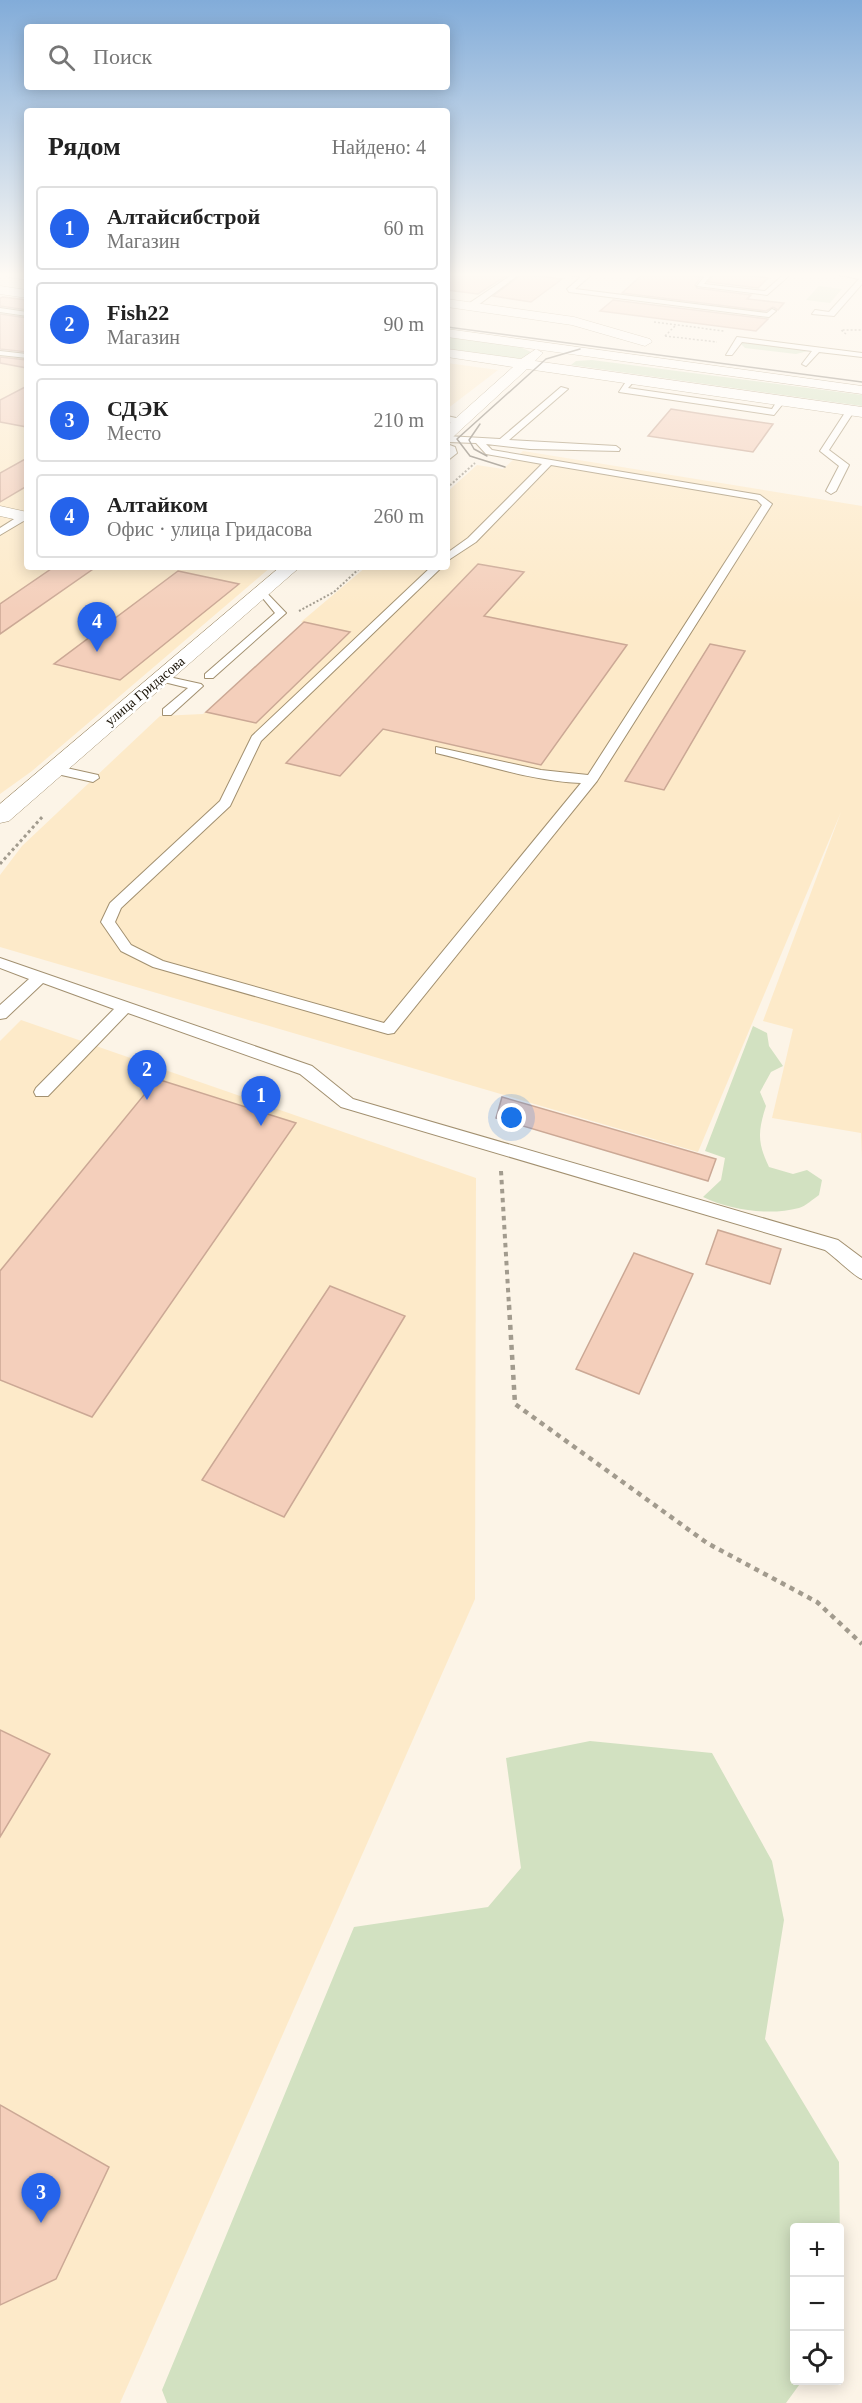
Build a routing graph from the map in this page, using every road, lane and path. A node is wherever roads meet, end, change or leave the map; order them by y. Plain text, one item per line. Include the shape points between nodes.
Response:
1 (498, 386) edge
2 (678, 386) edge
3 (833, 386) edge
4 (564, 389) dead end
5 (862, 390) edge
6 (857, 411) edge
7 (454, 421) edge
8 (450, 439) edge
9 (479, 441) junction
10 (502, 442) junction
11 (616, 449) dead end
12 (548, 463) junction
13 (831, 491) dead end
14 (0, 511) edge
15 (24, 516) edge
16 (24, 517) edge
17 (0, 532) edge
18 (450, 556) edge
19 (286, 570) edge
20 (358, 570) edge
21 (434, 570) edge
22 (262, 591) junction
23 (273, 620) junction
24 (209, 676) dead end
25 (160, 678) junction
26 (167, 712) dead end
27 (440, 750) dead end
28 (53, 769) junction
29 (592, 777) junction
30 (93, 778) dead end
31 (0, 816) edge
32 (0, 963) edge
33 (39, 978) junction
34 (124, 1008) junction
35 (0, 1014) edge
36 (42, 1092) dead end
37 (500, 1149) junction
38 (862, 1272) edge
39 (862, 1644) edge

1 - 7 street
2 - 6 street
3 - 5 street
4 - 10 lane
6 - 13 lane via 824,451 844,465
8 - 9 lane
9 - 10 lane
9 - 12 lane via 489,452
10 - 11 lane
12 - 18 lane via 472,540
12 - 29 lane via 760,498 767,504
14 - 15 street
16 - 17 lane
19 - 22 street, улица Гридасова
20 - 23 path via 334,592
21 - 29 lane via 256,740 225,803 116,906 108,922 126,948 158,964 388,1029
22 - 23 lane via 281,613
22 - 25 street, улица Гридасова
23 - 24 lane
25 - 26 lane via 197,686
25 - 28 street, улица Гридасова
27 - 29 lane via 558,776 584,780
28 - 30 lane
28 - 31 street, улица Гридасова
32 - 33 lane
33 - 34 lane
33 - 35 lane
34 - 36 lane
34 - 37 lane via 306,1070 347,1103
37 - 38 lane via 831,1245 852,1259
37 - 39 path via 515,1404 707,1543 817,1602

